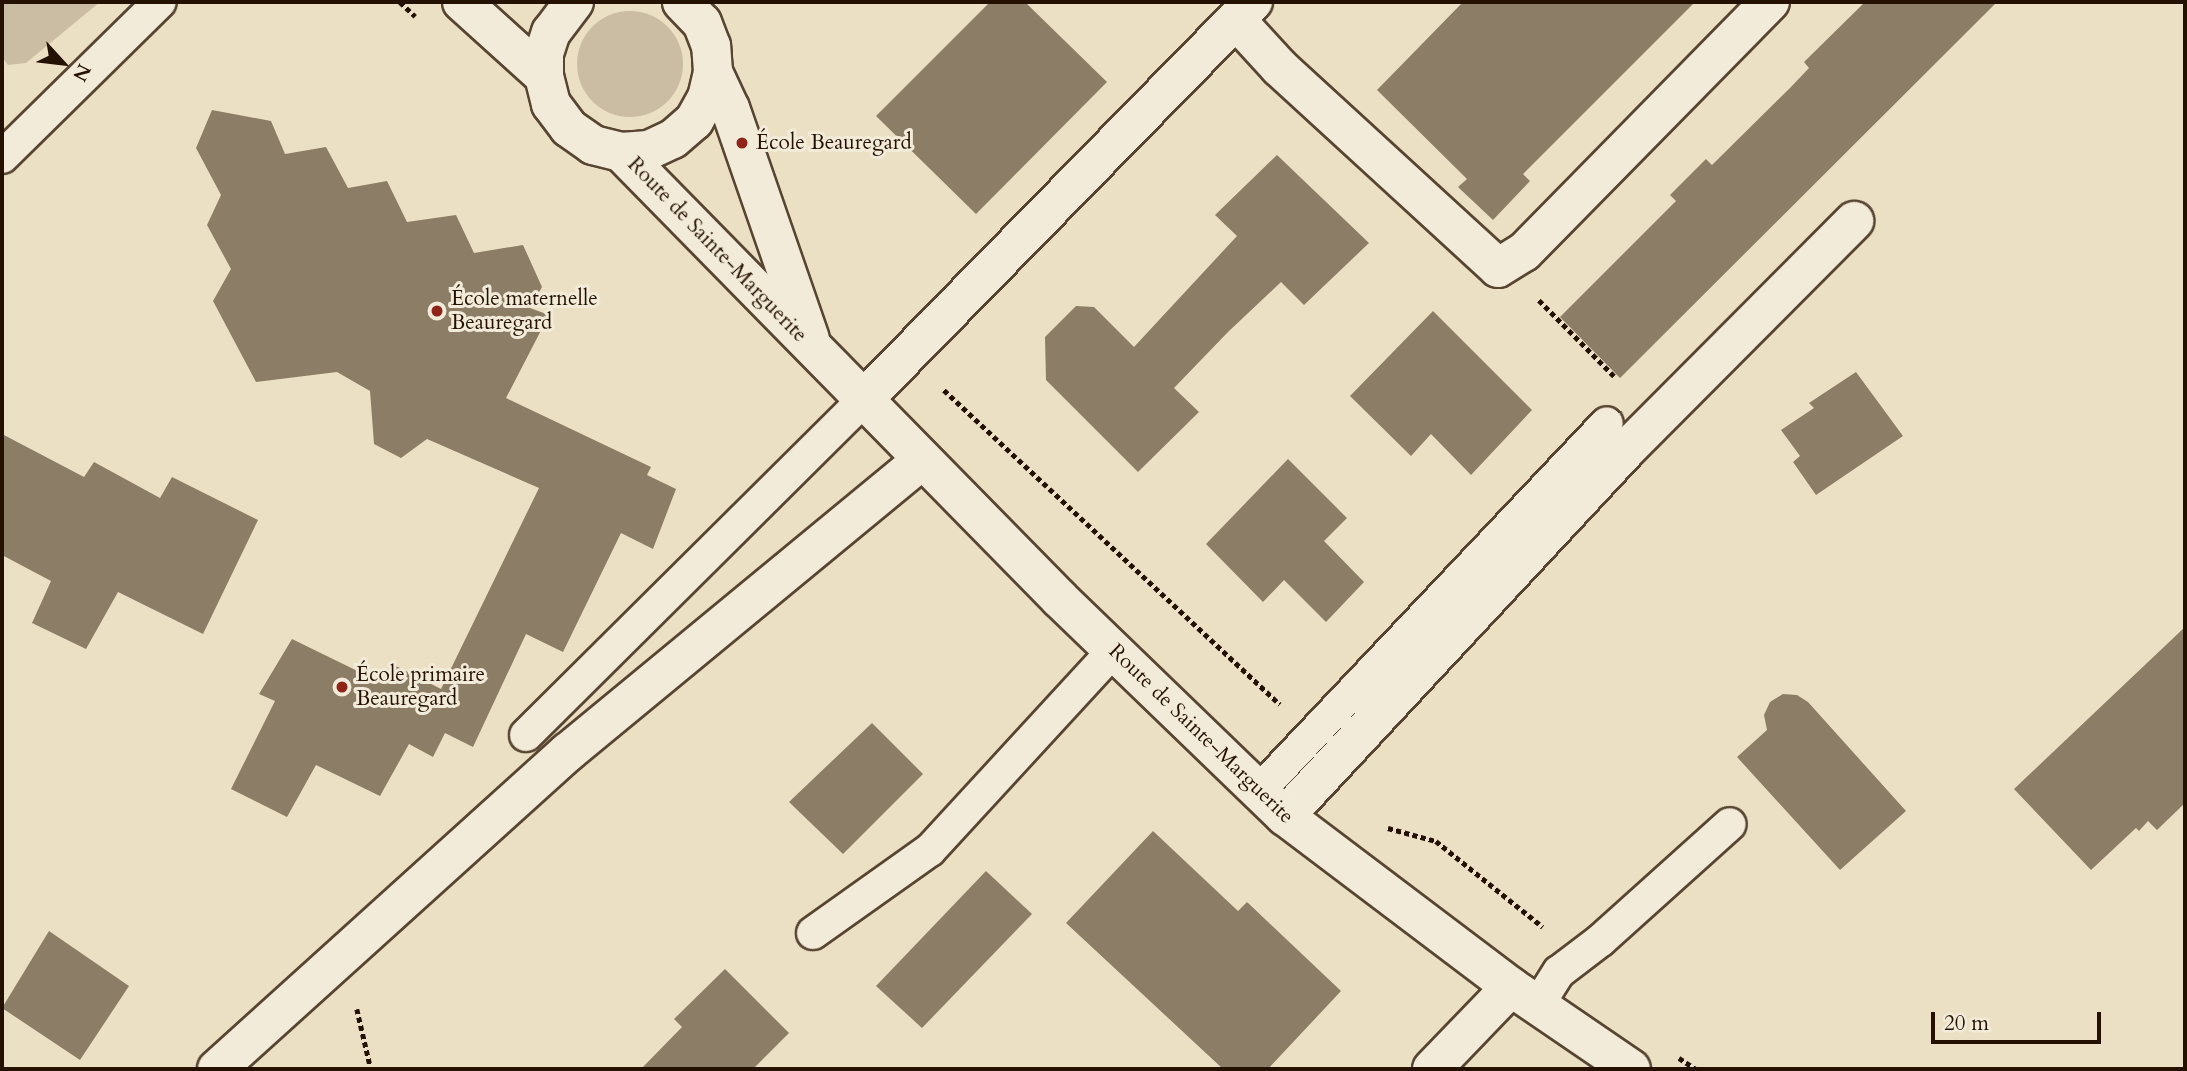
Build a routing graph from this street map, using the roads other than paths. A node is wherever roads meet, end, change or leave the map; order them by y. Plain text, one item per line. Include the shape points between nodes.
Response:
1 (160, 2) edge
2 (462, 2) edge
3 (574, 2) edge
4 (682, 2) edge
5 (1770, 2) edge
6 (1245, 11) edge
7 (713, 72) junction
8 (544, 76) junction
9 (621, 152) junction
10 (2, 157) edge
11 (1854, 221) dead end
12 (813, 349) junction
13 (863, 400) junction
14 (1608, 423) road end
15 (922, 460) junction
16 (1113, 651) junction
17 (526, 735) dead end
18 (1272, 803) junction
19 (1730, 824) dead end
20 (814, 933) dead end
21 (1524, 996) junction
22 (217, 1069) edge
23 (1432, 1069) edge
24 (1631, 1069) edge

1 - 10 lane
2 - 8 street
3 - 8 street via 551,32
4 - 7 street via 702,23 711,47
5 - 6 street via 1524,252 1498,268 1279,67
6 - 13 street
7 - 9 street via 707,98 694,121 674,139 649,150
7 - 12 street, Route de Sainte-Marguerite via 730,107
8 - 9 street via 551,104 569,128 593,145
9 - 12 street, Route de Sainte-Marguerite
11 - 18 street
12 - 13 street, Route de Sainte-Marguerite
13 - 15 street, Route de Sainte-Marguerite
13 - 17 lane
14 - 18 lane via 1304,741
15 - 16 street, Route de Sainte-Marguerite
15 - 22 street via 568,752
16 - 18 street, Route de Sainte-Marguerite
16 - 20 lane via 930,850
18 - 21 street, Route de Sainte-Marguerite
19 - 21 lane via 1601,940
21 - 23 street
21 - 24 street, Route de Sainte-Marguerite

